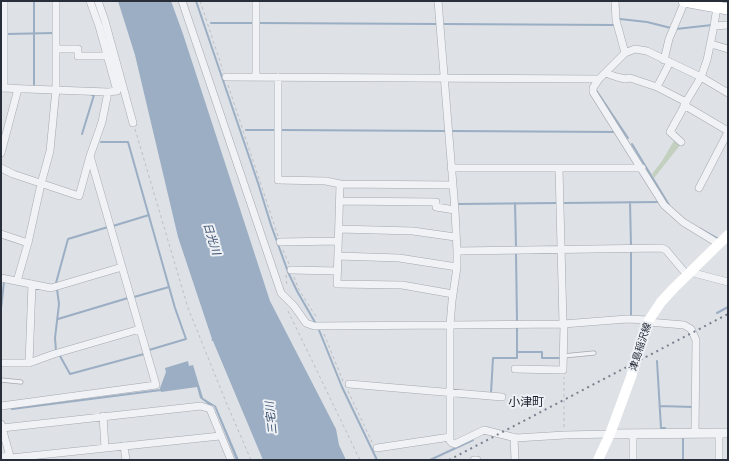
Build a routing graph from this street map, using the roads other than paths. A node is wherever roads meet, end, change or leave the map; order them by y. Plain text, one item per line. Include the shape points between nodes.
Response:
1 (4, 1) edge
2 (56, 1) edge
3 (90, 1) edge
4 (98, 1) edge
5 (182, 1) edge
6 (256, 1) edge
7 (438, 1) edge
8 (615, 1) edge
9 (684, 1) edge
10 (725, 4) edge
11 (728, 25) edge
12 (714, 26) junction
13 (711, 44) junction
14 (728, 48) edge
15 (56, 49) junction
16 (625, 53) junction
17 (107, 56) junction
18 (667, 61) junction
19 (605, 73) junction
20 (226, 77) road end
21 (256, 77) junction
22 (278, 77) junction
23 (700, 77) junction
24 (444, 78) junction
25 (599, 79) junction
26 (657, 87) junction
27 (3, 88) edge
28 (18, 89) junction
29 (56, 89) junction
30 (108, 92) junction
31 (728, 93) edge
32 (685, 104) junction
33 (133, 123) road end
34 (728, 132) edge
35 (681, 142) dead end
36 (1, 153) edge
37 (90, 156) junction
38 (1, 168) edge
39 (451, 168) junction
40 (559, 168) junction
41 (642, 168) junction
42 (41, 184) junction
43 (340, 184) junction
44 (453, 186) junction
45 (699, 188) dead end
46 (339, 200) junction
47 (455, 210) junction
48 (339, 229) junction
49 (1, 234) edge
50 (728, 235) edge
51 (456, 237) junction
52 (338, 241) junction
53 (280, 242) road end
54 (28, 243) junction
55 (719, 244) junction
56 (560, 250) junction
57 (457, 251) junction
58 (338, 256) junction
59 (122, 267) junction
60 (457, 267) junction
61 (289, 271) road end
62 (338, 271) junction
63 (689, 273) junction
64 (1, 278) edge
65 (16, 281) junction
66 (728, 282) edge
67 (32, 284) junction
68 (453, 294) junction
69 (649, 321) junction
70 (563, 324) junction
71 (450, 326) junction
72 (140, 329) junction
73 (594, 353) dead end
74 (563, 356) junction
75 (1, 363) edge
76 (30, 363) junction
77 (515, 370) dead end
78 (1, 380) edge
79 (20, 382) dead end
80 (347, 386) road end
81 (450, 392) junction
82 (502, 397) dead end
83 (1, 406) edge
84 (102, 416) junction
85 (2, 426) edge
86 (695, 433) junction
87 (723, 433) edge
88 (610, 434) junction
89 (633, 434) junction
90 (220, 436) junction
91 (450, 437) junction
92 (514, 437) junction
93 (124, 446) junction
94 (105, 448) junction
95 (377, 448) road end
96 (1, 457) edge
97 (10, 458) edge
98 (126, 460) edge
99 (231, 460) edge
100 (515, 460) edge
101 (598, 460) edge
102 (633, 460) edge
103 (719, 460) edge

1 - 27 street
2 - 15 street
3 - 17 street
4 - 33 street
5 - 71 street via 282,294 306,322 314,326
6 - 21 street
7 - 24 street
8 - 16 street via 616,20
9 - 10 main road
9 - 18 street via 669,39
10 - 12 street
11 - 12 street
12 - 13 street
13 - 14 street
13 - 23 street
15 - 17 street via 78,49 78,56
15 - 29 street
16 - 18 street via 635,49 647,51
16 - 19 street
17 - 30 street via 116,91
18 - 23 street
18 - 26 street
19 - 25 street
19 - 26 street
20 - 21 street
21 - 22 street
22 - 24 street
22 - 43 street via 278,180 326,181
23 - 31 street
23 - 32 street
24 - 25 street
24 - 39 street
25 - 41 street via 593,92
26 - 32 street
27 - 28 street
28 - 29 street
28 - 36 street
29 - 30 street
29 - 42 street via 50,151
30 - 37 street via 102,122
32 - 34 street
32 - 35 street via 670,132
34 - 45 street
37 - 42 street via 79,196
37 - 59 street
38 - 42 street
39 - 40 street
39 - 44 street
40 - 41 street
40 - 56 street
41 - 55 street via 664,205 683,222
42 - 54 street
43 - 44 street
43 - 46 street
44 - 47 street
46 - 47 street via 436,202 436,208
46 - 48 street
47 - 51 street
48 - 51 street via 413,231
48 - 52 street
49 - 54 street
50 - 55 main road, 津島稲沢線
51 - 57 street
52 - 53 street
52 - 58 street
54 - 65 street
55 - 63 main road, 津島稲沢線
56 - 57 street
56 - 63 street via 662,248
56 - 70 street
57 - 60 street
58 - 60 street via 399,258
58 - 62 street
59 - 67 street via 51,288
59 - 72 street
60 - 68 street
61 - 62 street
62 - 68 street via 338,284 402,285
63 - 66 street
63 - 69 main road, 津島稲沢線 via 661,302
64 - 65 street
65 - 67 street
67 - 76 street
68 - 71 street
69 - 70 street via 627,319
69 - 86 street via 684,325 691,329 696,340
69 - 88 main road, 津島稲沢線
70 - 71 street
70 - 74 street
71 - 81 street
72 - 76 street
72 - 83 street via 156,385
73 - 74 lane
74 - 77 street via 563,370
75 - 76 street
78 - 79 lane
80 - 81 street
81 - 82 street
81 - 91 street
84 - 85 street
84 - 90 street via 201,406 210,409
84 - 94 street
85 - 97 street
86 - 87 street
86 - 89 street
87 - 103 street
88 - 89 street
88 - 92 street
88 - 101 main road, 津島稲沢線
89 - 102 street
90 - 93 street
90 - 99 street
91 - 92 street via 455,444 484,430
91 - 95 street
92 - 100 street
93 - 94 street
93 - 98 street
94 - 97 street
96 - 97 street

